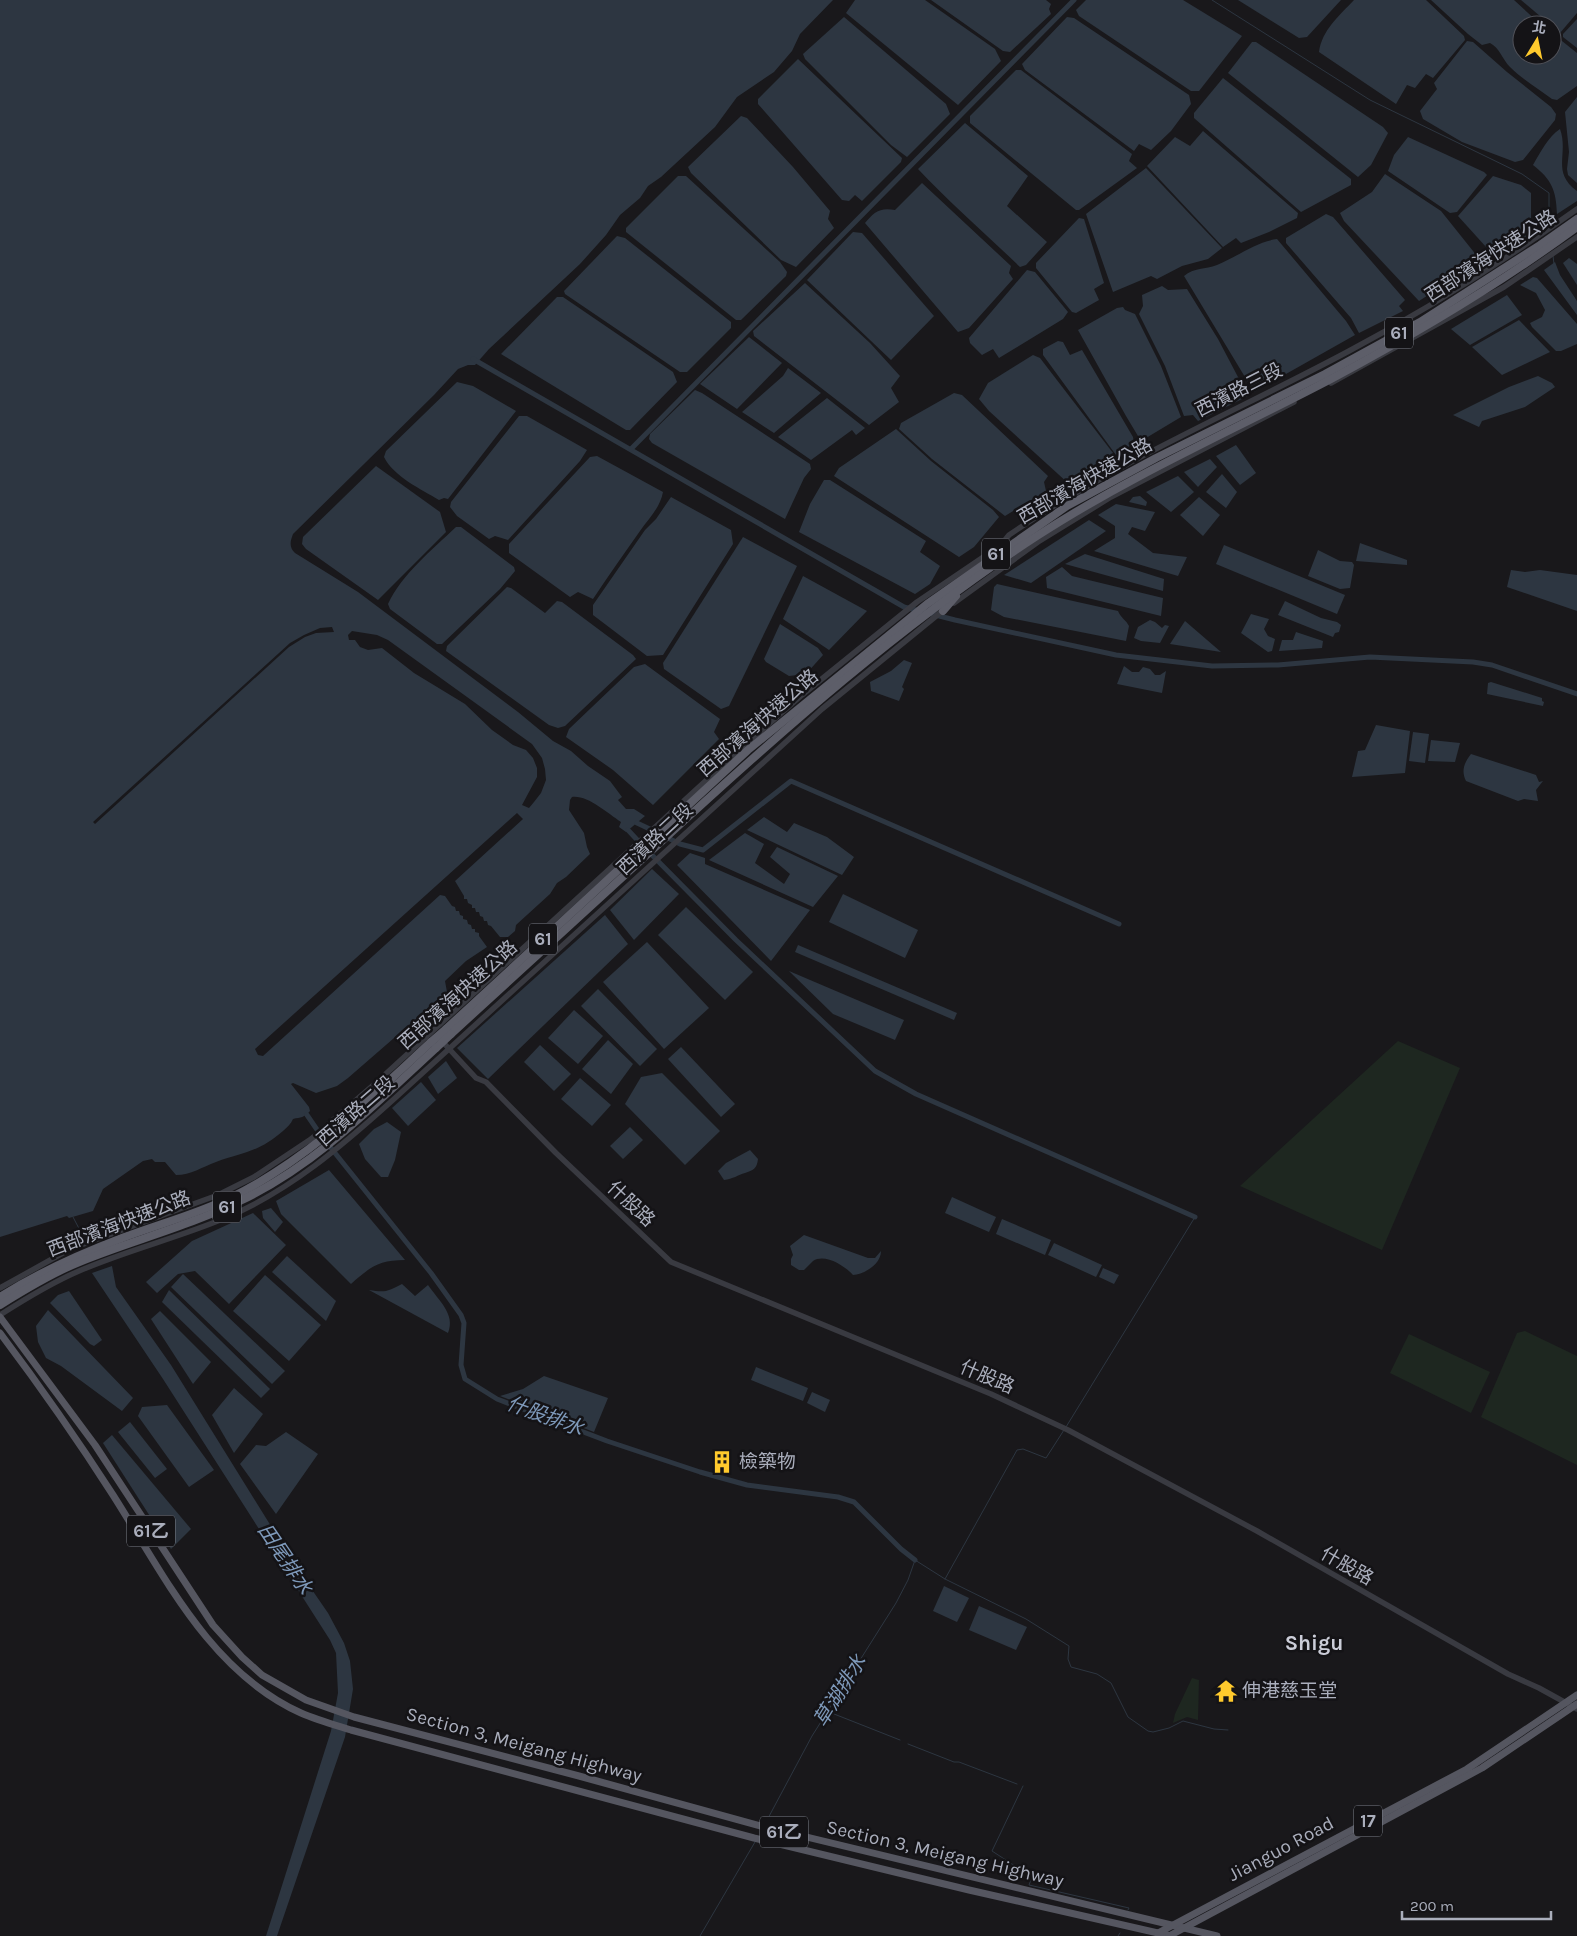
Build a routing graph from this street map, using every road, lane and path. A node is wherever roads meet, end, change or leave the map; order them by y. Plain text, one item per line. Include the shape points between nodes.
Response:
1 (1577, 209) edge
2 (1577, 219) edge
3 (1577, 228) edge
4 (1577, 237) edge
5 (1555, 239) junction
6 (1540, 249) junction
7 (1067, 506) junction
8 (1039, 535) junction
9 (1001, 545) junction
10 (918, 602) joint
11 (931, 605) junction
12 (943, 611) junction
13 (916, 622) junction
14 (641, 849) junction
15 (430, 1029) junction
16 (450, 1048) junction
17 (335, 1135) junction
18 (316, 1144) junction
19 (121, 1238) junction
20 (74, 1260) junction
21 (0, 1288) edge
22 (0, 1296) edge
23 (0, 1304) edge
24 (0, 1316) edge
25 (0, 1333) edge
26 (1577, 1695) edge
27 (1565, 1702) junction
28 (1576, 1706) edge
29 (1351, 1834) junction
30 (1174, 1925) junction
31 (1185, 1928) junction
32 (1156, 1935) edge
33 (1170, 1936) edge
34 (1217, 1936) edge

1 - 9 street, 西濱路三段 via 1422,311 1348,352 1147,452 1009,535
2 - 5 highway, 西部濱海快速公路 / 61
3 - 5 highway, 西部濱海快速公路 / 61
4 - 12 street, 西濱路三段 via 1504,287 1360,368 1111,498 1038,542
5 - 6 highway, 西部濱海快速公路 / 61
6 - 7 highway, 西部濱海快速公路 / 61 via 1420,322 1325,374
6 - 8 highway, 西部濱海快速公路 / 61 via 1472,299 1374,356 1152,468
7 - 9 highway via 1052,511
7 - 11 highway, 西部濱海快速公路 / 61
8 - 11 highway, 西部濱海快速公路 / 61
8 - 12 highway via 952,598
9 - 10 street, 西濱路三段
10 - 14 street, 西濱路二段 via 802,695 664,818
11 - 13 highway, 西部濱海快速公路 / 61
12 - 13 street, 西濱路三段
13 - 14 highway, 西部濱海快速公路 / 61 via 748,750
13 - 16 street, 西濱路二段
14 - 15 street, 西濱路二段
14 - 17 highway, 西部濱海快速公路 / 61, bridge
15 - 16 street, 什股路
15 - 17 street, 西濱路二段
16 - 17 street, 西濱路二段
16 - 27 street, 什股路 via 476,1078 486,1082 671,1262 990,1394 1068,1430 1258,1531 1508,1674
17 - 18 highway, 西部濱海快速公路 / 61
17 - 18 street, 西濱路二段
17 - 20 street, 西濱路二段 via 327,1157 284,1188 226,1218 114,1258
18 - 19 highway, 西部濱海快速公路 / 61 via 278,1172 230,1198
19 - 20 highway, 西部濱海快速公路 / 61
19 - 20 street, 西濱路二段
20 - 21 street, 西濱路二段
20 - 22 highway, 西部濱海快速公路 / 61 via 42,1272
20 - 23 highway, 西部濱海快速公路 / 61
20 - 24 street, 西濱路二段
24 - 30 main road, Section 3, Meigang Highway / 61乙 via 95,1445 213,1625 262,1675 306,1700 354,1717 761,1826
25 - 32 main road, Section 3, Meigang Highway / 61乙 via 68,1426 207,1638 251,1681 301,1713 351,1730 754,1838
26 - 27 main road, Jianguo Road / 17
27 - 28 street, 什股路
27 - 29 main road, Jianguo Road / 17 via 1467,1769
28 - 29 main road, Jianguo Road / 17 via 1482,1768
29 - 30 main road, Jianguo Road / 17
29 - 31 main road, Jianguo Road / 17
30 - 31 main road, Section 3, Meigang Highway / 61乙
30 - 32 main road, Jianguo Road / 17
31 - 33 main road, Jianguo Road / 17
31 - 34 main road, Section 3, Meigang Highway / 61乙
32 - 33 main road, Section 3, Meigang Highway / 61乙

